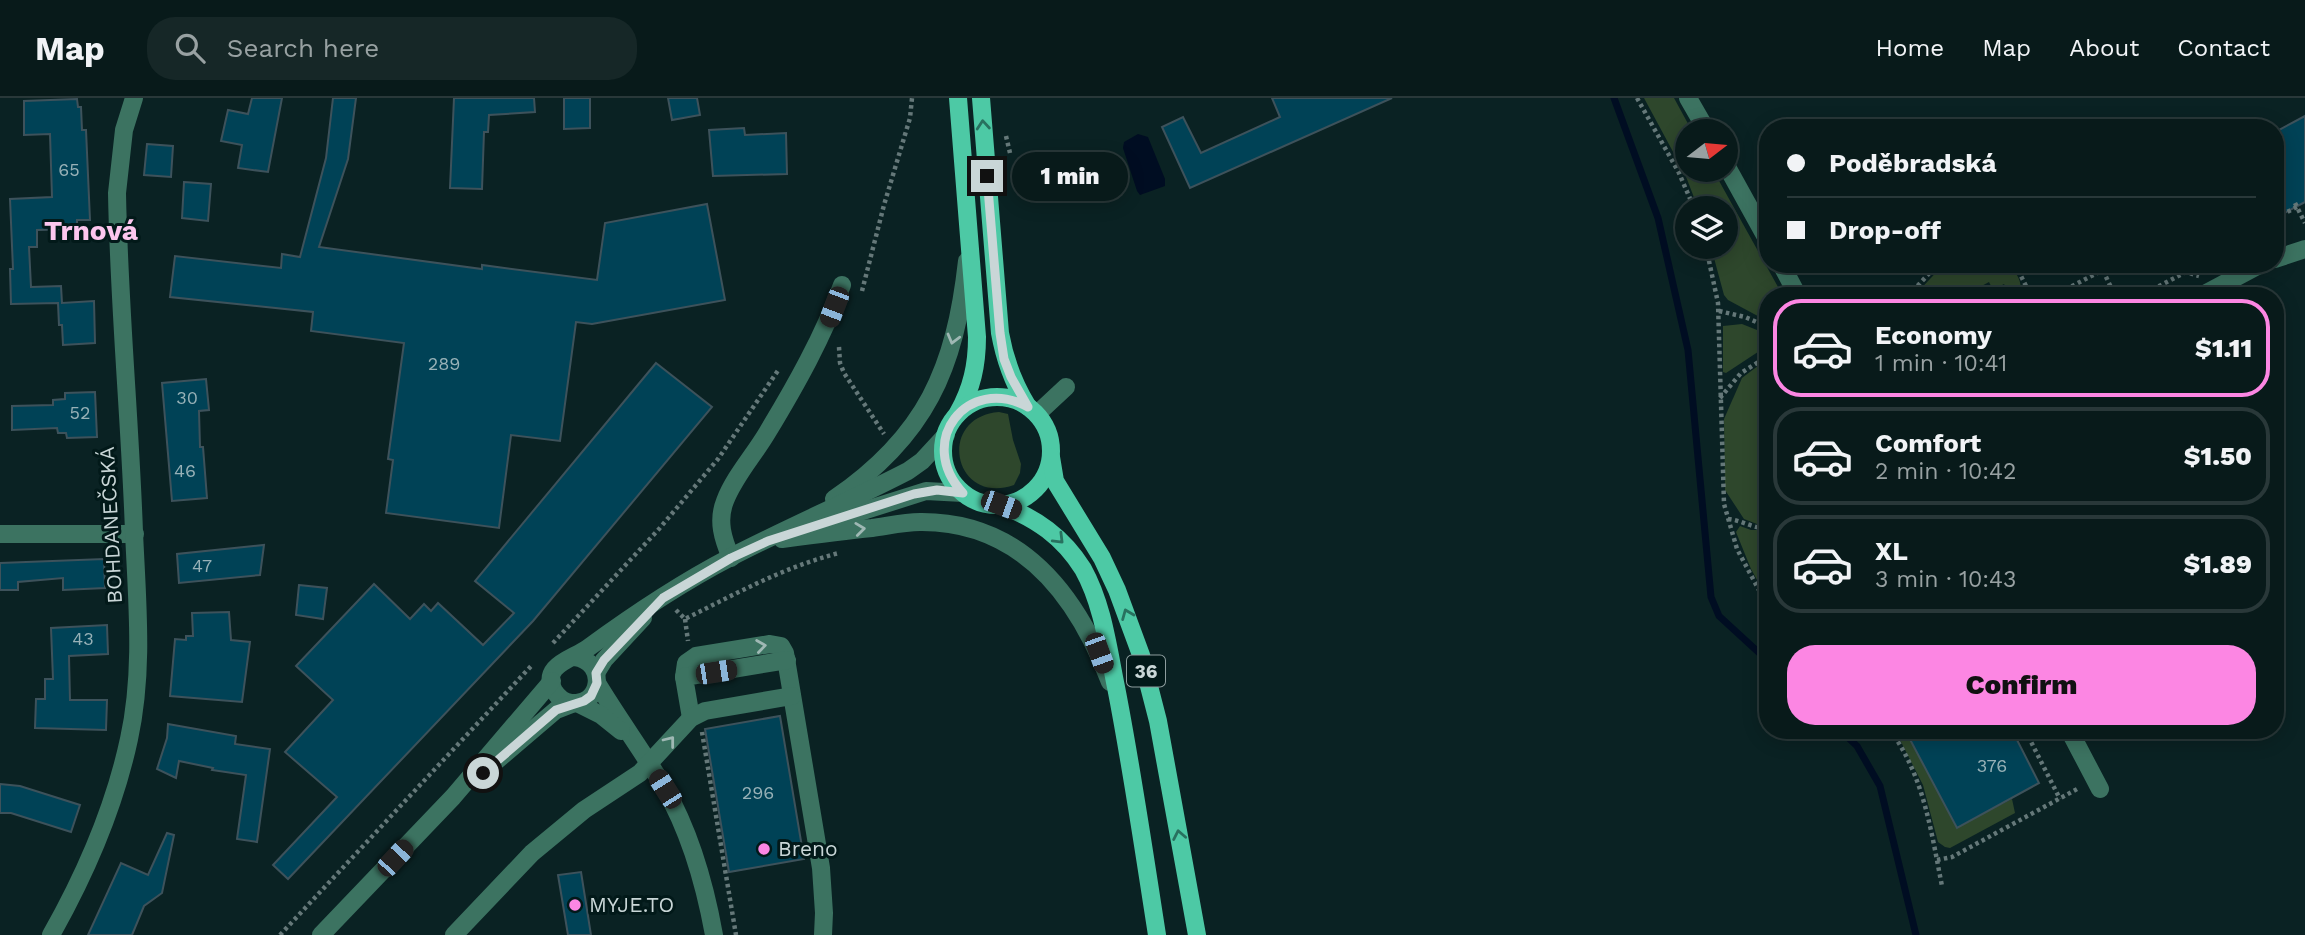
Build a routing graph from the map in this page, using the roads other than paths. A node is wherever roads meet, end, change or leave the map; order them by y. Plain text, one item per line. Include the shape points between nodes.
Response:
1 (134, 98) edge
2 (958, 98) edge
3 (981, 98) edge
4 (1688, 98) edge
5 (1700, 119) edge
6 (1735, 182) edge
7 (968, 223) junction
8 (1759, 225) edge
9 (2305, 249) edge
10 (2284, 256) edge
11 (2244, 273) edge
12 (842, 285) road end
13 (2218, 287) edge
14 (1066, 387) dead end
15 (1032, 410) junction
16 (957, 416) junction
17 (946, 435) junction
18 (1051, 457) junction
19 (963, 493) junction
20 (1001, 505) junction
21 (0, 534) edge
22 (135, 534) junction
23 (768, 541) junction
24 (731, 558) junction
25 (663, 598) junction
26 (575, 657) junction
27 (787, 660) junction
28 (684, 677) junction
29 (597, 678) junction
30 (551, 681) junction
31 (792, 696) junction
32 (576, 703) junction
33 (1119, 707) junction
34 (695, 715) junction
35 (2075, 739) edge
36 (650, 765) junction
37 (2098, 784) road end
38 (414, 838) junction
39 (51, 935) edge
40 (321, 935) edge
41 (454, 935) edge
42 (715, 935) edge
43 (823, 935) edge
44 (1157, 935) edge
45 (1197, 935) edge

1 - 22 street, BOHDANEČSKÁ via 124,130 117,193
2 - 7 main road
15 -> 3 main road, 36 via 1004,359
4 - 5 street
6 - 8 street
7 - 16 main road via 977,354 971,387
7 -> 23 street via 963,295 948,356 930,401 894,449 869,472
9 - 10 street
11 - 13 street
12 - 24 street via 826,328 725,501 722,533
14 - 15 street
15 - 16 main road via 1016,400 991,397
15 - 18 main road, 36 via 1049,434
16 - 17 main road
17 - 19 main road via 943,448 948,473
17 - 23 street via 908,471
18 - 20 main road via 1034,490 1025,498
45 -> 18 main road, 36 via 1158,721 1141,655 1102,558 1055,481
19 - 20 main road, 36
19 - 23 street via 937,490 914,494
20 -> 33 main road, 36 via 1051,531 1083,570 1104,626
21 - 22 street
22 - 39 street, BOHDANEČSKÁ via 139,660 130,737 102,832
23 - 24 street
23 -> 33 street via 917,522 958,526 999,539 1035,563 1062,591 1099,653
24 - 25 street
25 - 26 street
25 - 29 street via 604,660
26 - 29 street via 588,662
26 - 30 street via 557,665
27 - 28 street
28 -> 27 street via 690,658 770,644 781,646
27 - 31 street
28 - 34 street
29 - 32 street via 591,696
29 - 36 street
30 - 32 street via 560,698
30 - 38 street
31 - 34 street
31 - 43 street via 821,868
32 - 36 street via 611,722
32 - 38 street via 542,721
33 - 44 main road, 36
36 -> 34 street
35 - 37 street
36 - 41 street via 563,826
36 - 42 street via 686,835
38 - 40 street

